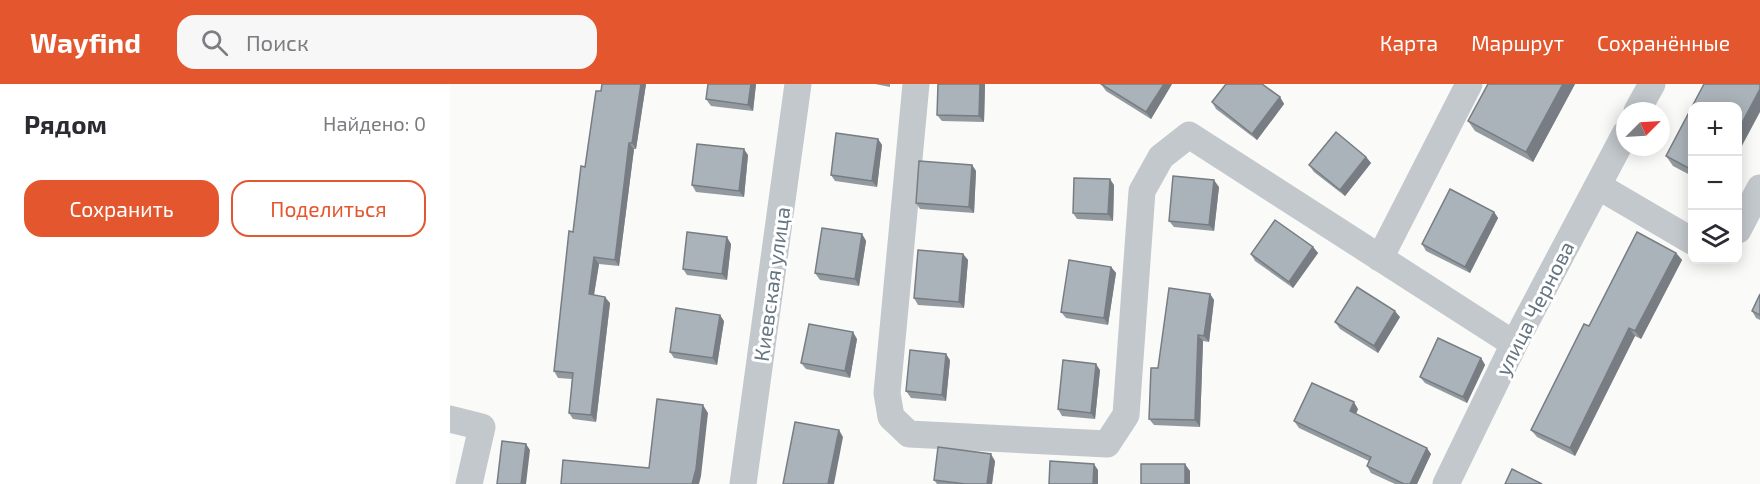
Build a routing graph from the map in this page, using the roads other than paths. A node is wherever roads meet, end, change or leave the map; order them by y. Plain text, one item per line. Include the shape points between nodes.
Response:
1 (798, 84) edge
2 (916, 84) edge
3 (1469, 84) edge
4 (1652, 84) edge
5 (1642, 102) edge
6 (1616, 151) edge
7 (1598, 186) junction
8 (1760, 188) edge
9 (1742, 221) edge
10 (1688, 239) edge
11 (1380, 258) junction
12 (1514, 344) junction
13 (450, 419) edge
14 (469, 484) edge
15 (743, 484) edge
16 (1446, 484) edge

1 - 15 street, Киевская улица
2 - 11 street via 887,393 891,417 909,434 1107,444 1126,415 1142,191 1161,157 1189,135
3 - 11 street
4 - 5 street
6 - 7 street, улица Чернова
7 - 10 street
7 - 12 street, улица Чернова
8 - 9 street
11 - 12 street
12 - 16 street, улица Чернова
13 - 14 street via 482,427

